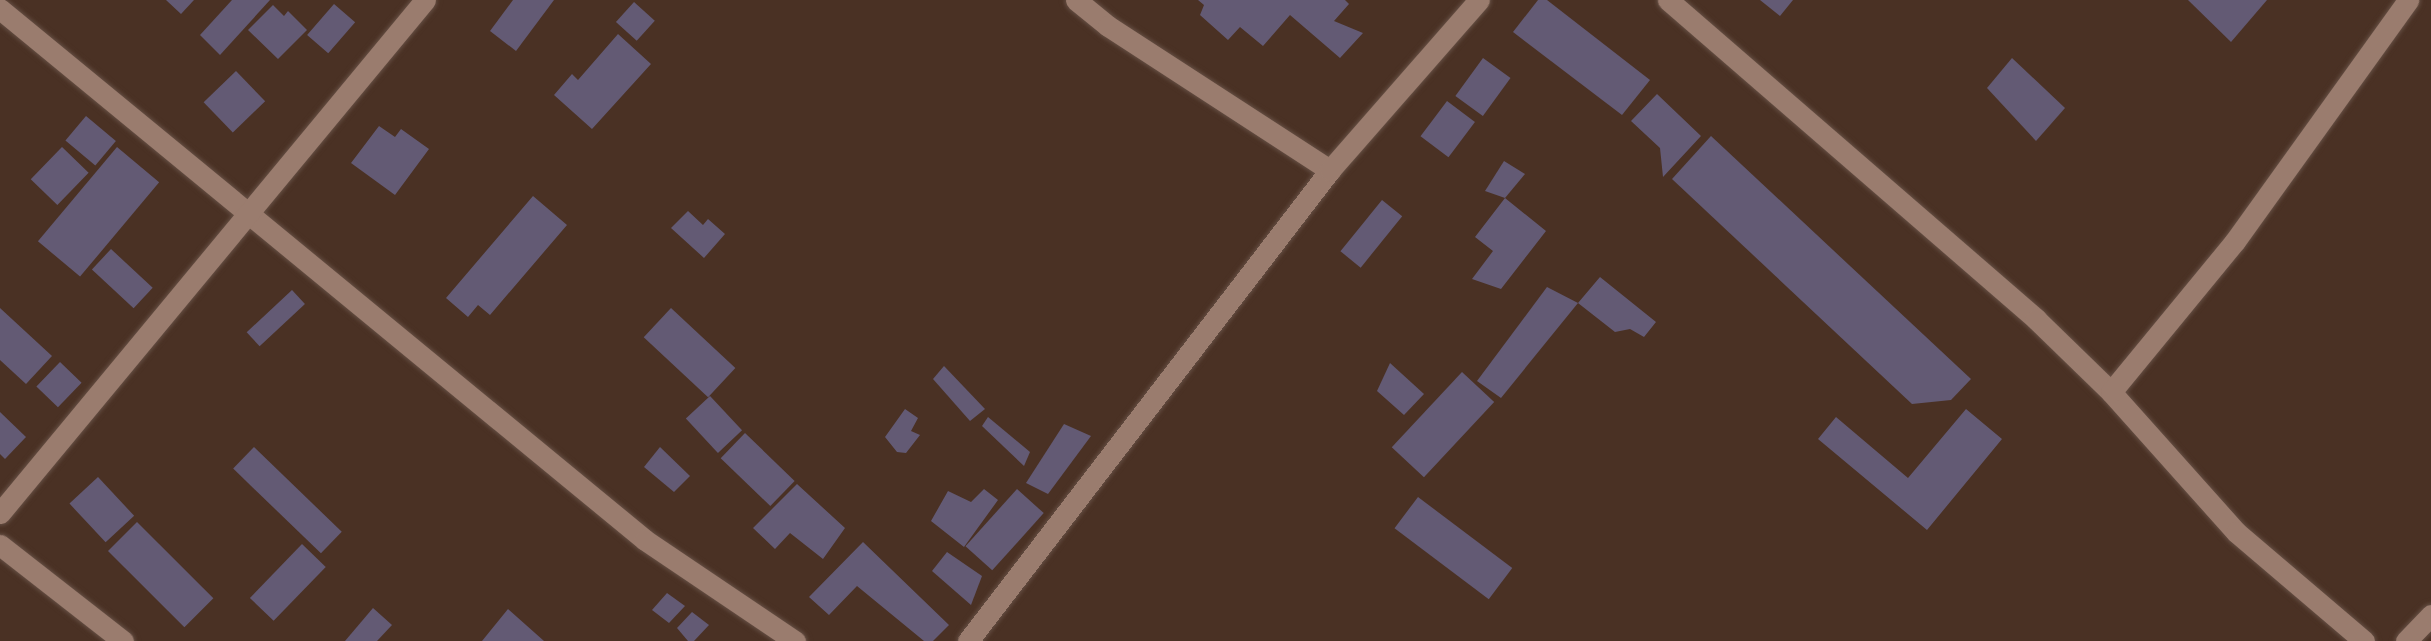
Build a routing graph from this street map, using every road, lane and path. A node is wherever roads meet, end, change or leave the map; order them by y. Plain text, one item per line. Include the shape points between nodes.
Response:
1 (425, 0) edge
2 (1076, 0) edge
3 (1479, 0) edge
4 (1668, 0) edge
5 (2409, 0) edge
6 (0, 9) edge
7 (1330, 170) junction
8 (246, 214) junction
9 (2111, 392) junction
10 (0, 513) edge
11 (0, 545) edge
12 (2431, 615) edge
13 (123, 641) edge
14 (795, 641) edge
15 (968, 641) edge
16 (2364, 641) edge
17 (2406, 641) edge

1 - 8 street
2 - 7 street via 1108,26
3 - 7 street
4 - 9 street via 2036,319
5 - 9 street via 2235,241
6 - 8 street
7 - 15 street
8 - 10 street
8 - 14 street via 645,540
9 - 16 street via 2236,532
11 - 13 street
12 - 17 street

